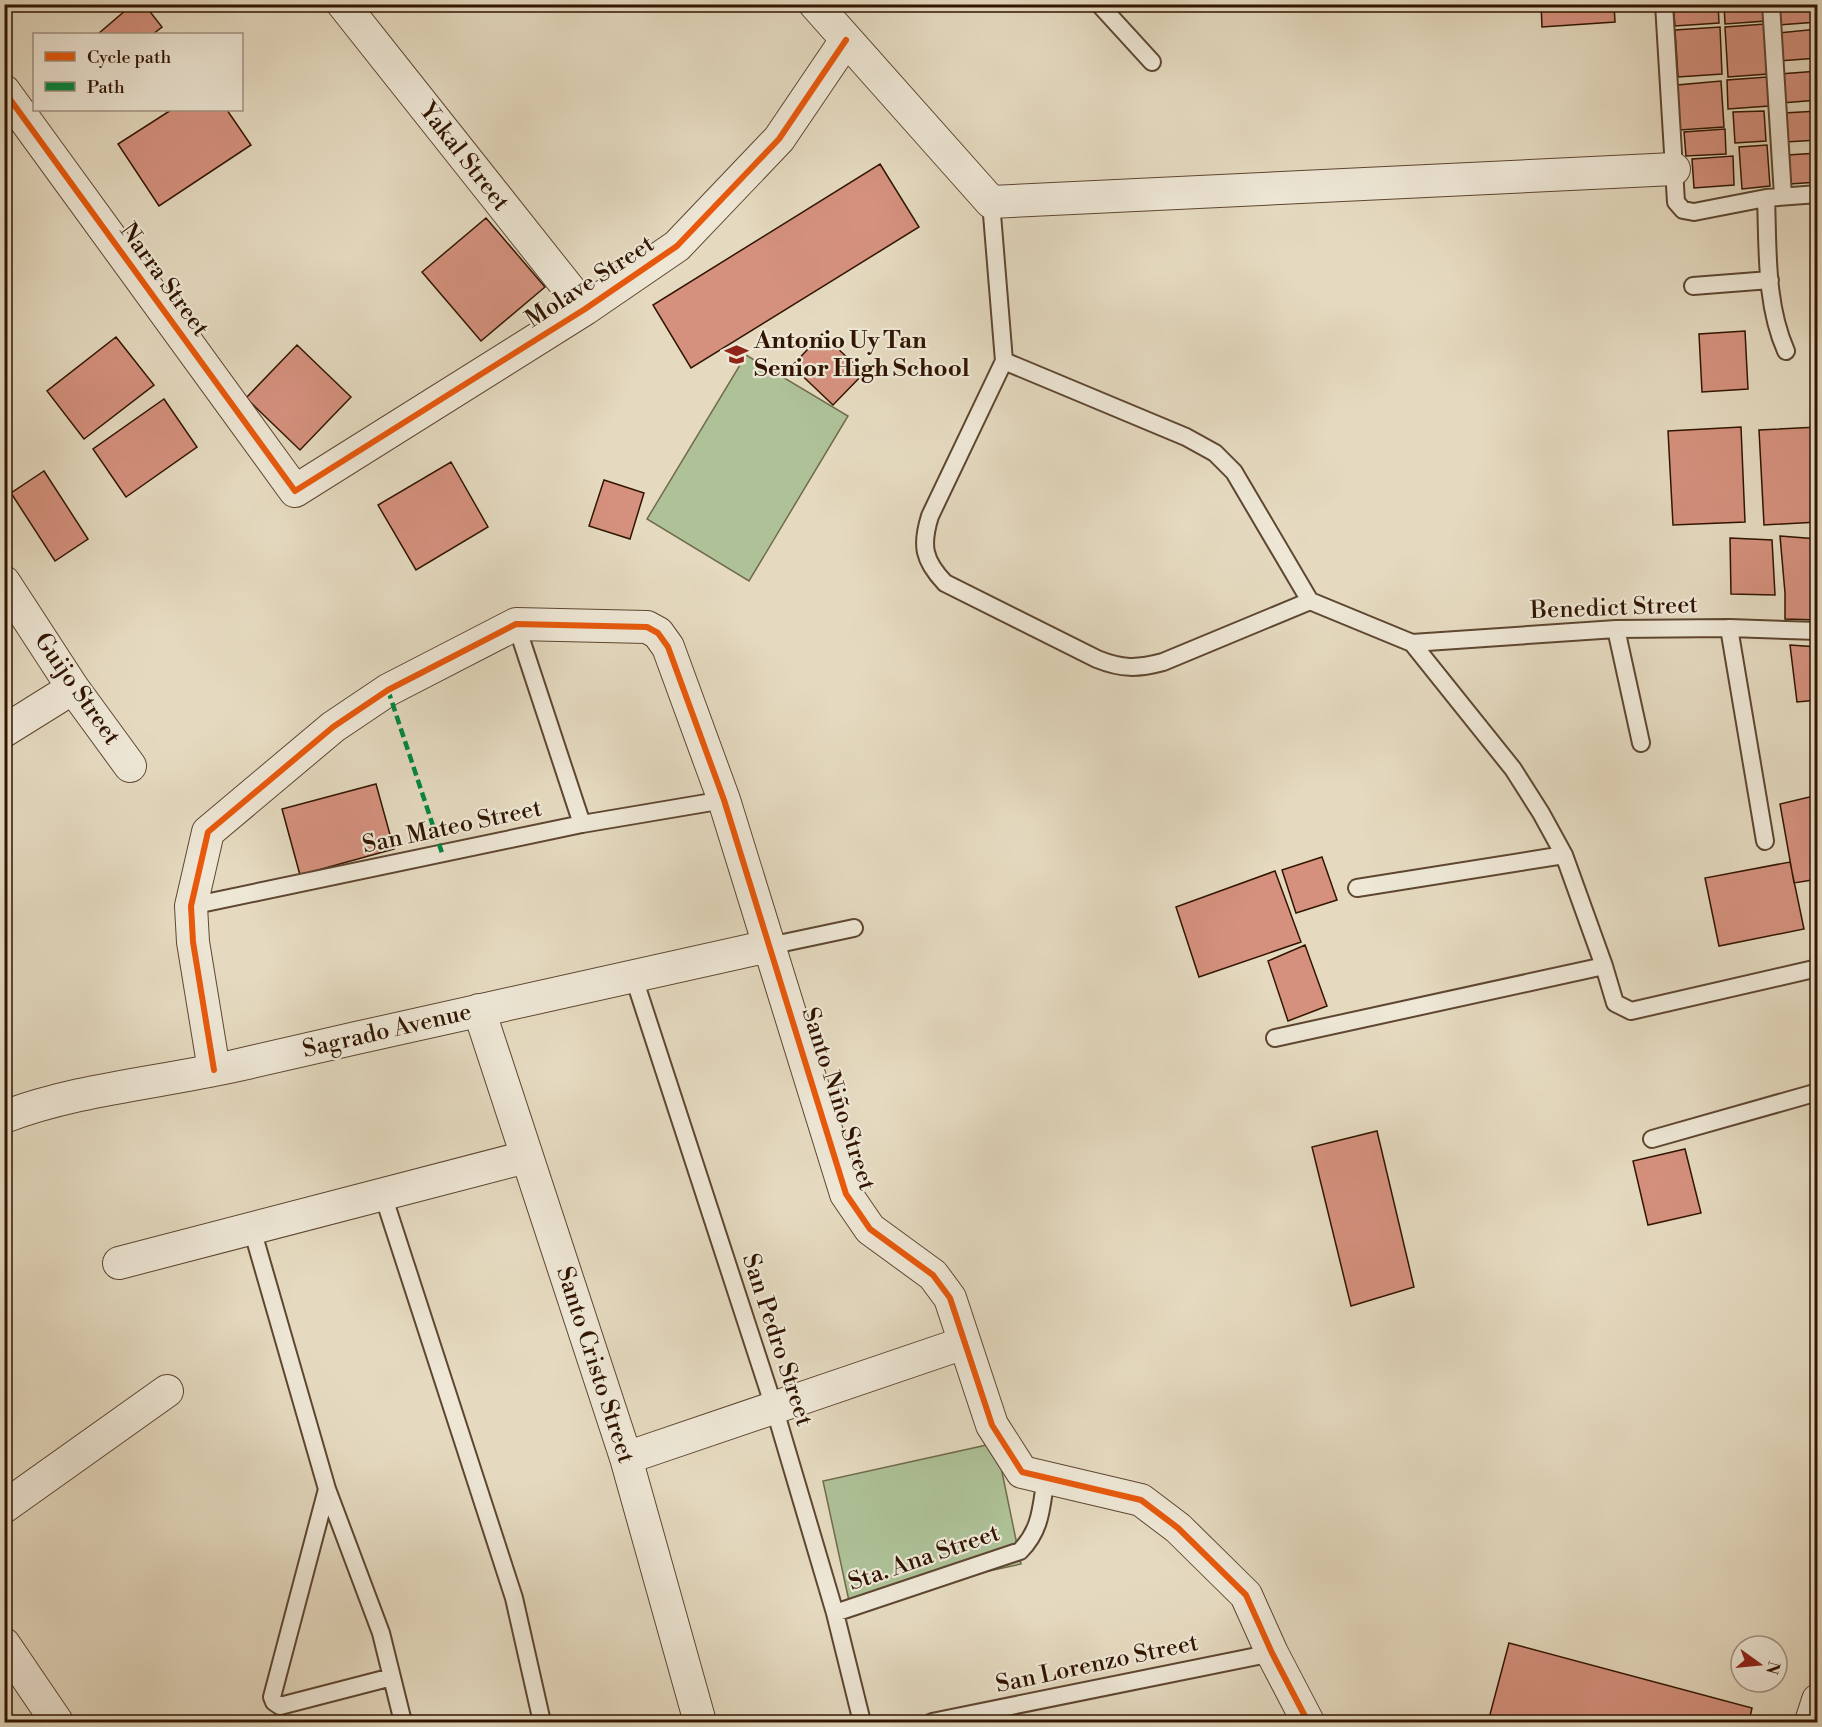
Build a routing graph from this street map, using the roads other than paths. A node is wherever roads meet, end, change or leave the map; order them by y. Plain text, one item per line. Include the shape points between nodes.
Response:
1 (343, 4) edge
2 (815, 4) edge
3 (1100, 4) edge
4 (1664, 4) edge
5 (1771, 4) edge
6 (846, 40) junction
7 (1152, 62) dead end
8 (4, 91) edge
9 (1674, 169) junction
10 (1818, 194) edge
11 (1783, 196) junction
12 (1766, 198) junction
13 (991, 202) junction
14 (1770, 280) junction
15 (1693, 286) dead end
16 (585, 309) junction
17 (1786, 351) dead end
18 (1004, 361) junction
19 (295, 490) joint
20 (4, 582) edge
21 (1310, 601) junction
22 (516, 624) junction
23 (1729, 628) junction
24 (1616, 629) junction
25 (1818, 631) edge
26 (1412, 643) junction
27 (73, 688) junction
28 (4, 731) edge
29 (1641, 743) dead end
30 (130, 766) dead end
31 (724, 800) junction
32 (582, 824) junction
33 (1765, 841) dead end
34 (1564, 855) junction
35 (1357, 888) dead end
36 (191, 906) junction
37 (854, 928) dead end
38 (769, 946) junction
39 (1604, 966) junction
40 (1818, 968) edge
41 (633, 975) junction
42 (479, 1010) junction
43 (1275, 1038) dead end
44 (214, 1070) junction
45 (1818, 1092) edge
46 (4, 1117) edge
47 (1652, 1139) dead end
48 (526, 1157) junction
49 (383, 1194) junction
50 (252, 1229) junction
51 (118, 1263) dead end
52 (964, 1342) junction
53 (167, 1391) dead end
54 (774, 1407) junction
55 (626, 1458) junction
56 (1046, 1477) junction
57 (327, 1489) junction
58 (4, 1507) edge
59 (835, 1613) junction
60 (4, 1644) edge
61 (1272, 1653) junction
62 (392, 1677) junction
63 (1818, 1700) edge
64 (57, 1722) edge
65 (403, 1722) edge
66 (542, 1722) edge
67 (700, 1722) edge
68 (862, 1722) edge
69 (932, 1722) edge
70 (1308, 1722) edge
71 (1811, 1722) edge

1 - 16 street, Yakal Street
2 - 6 street
3 - 7 lane
4 - 9 lane
5 - 11 lane
6 - 13 street
6 - 16 street, Molave Street via 780,139 677,246
8 - 19 street, Narra Street
9 - 12 lane via 1676,202 1683,210 1694,213
9 - 13 street
10 - 11 lane
11 - 12 lane
12 - 14 lane
13 - 18 lane
14 - 15 lane
14 - 17 lane via 1778,334
16 - 19 street, Molave Street
18 - 21 lane via 1186,437 1215,453 1234,472
18 - 21 lane via 925,532 925,552 932,570 945,583 1117,667 1142,668 1163,662
20 - 27 street, Guijo Street
21 - 26 lane
22 - 31 street, Santo Niño Street via 647,627 658,633 668,647
22 - 32 lane
22 - 36 street via 388,690 333,727 208,832
23 - 24 lane, Benedict Street
23 - 25 lane, Benedict Street
23 - 33 lane
24 - 26 lane, Benedict Street
24 - 29 lane
26 - 34 lane via 1513,769
27 - 28 street
27 - 30 street, Guijo Street
31 - 32 lane, San Mateo Street
31 - 38 street, Santo Niño Street
32 - 36 lane, San Mateo Street
34 - 35 lane
34 - 39 lane
36 - 44 street via 193,942
37 - 38 lane
38 - 41 street, Sagrado Avenue
38 - 52 street, Santo Niño Street via 846,1194 870,1229 933,1275 950,1298
39 - 40 lane via 1615,1003 1631,1011
39 - 43 lane
41 - 42 street, Sagrado Avenue
41 - 54 lane, San Pedro Street
42 - 44 street, Sagrado Avenue
42 - 48 street, Santo Cristo Street
44 - 46 street, Sagrado Avenue via 82,1095
45 - 47 lane
48 - 49 street
48 - 55 street, Santo Cristo Street
49 - 50 street
49 - 66 lane via 514,1598
50 - 51 street
50 - 57 lane
52 - 54 street
52 - 56 street, Santo Niño Street via 993,1425 1022,1472
53 - 58 street
54 - 55 street
54 - 59 lane, San Pedro Street
55 - 67 street, Santo Cristo Street
56 - 59 lane, Sta. Ana Street via 1038,1523 1020,1551
56 - 61 street, Santo Niño Street via 1141,1500 1178,1528 1246,1595
57 - 62 lane via 381,1634
57 - 62 lane via 272,1697 280,1706
59 - 68 lane, San Pedro Street
60 - 64 street
61 - 69 lane, San Lorenzo Street
61 - 70 street, Santo Niño Street
62 - 65 lane
63 - 71 street

